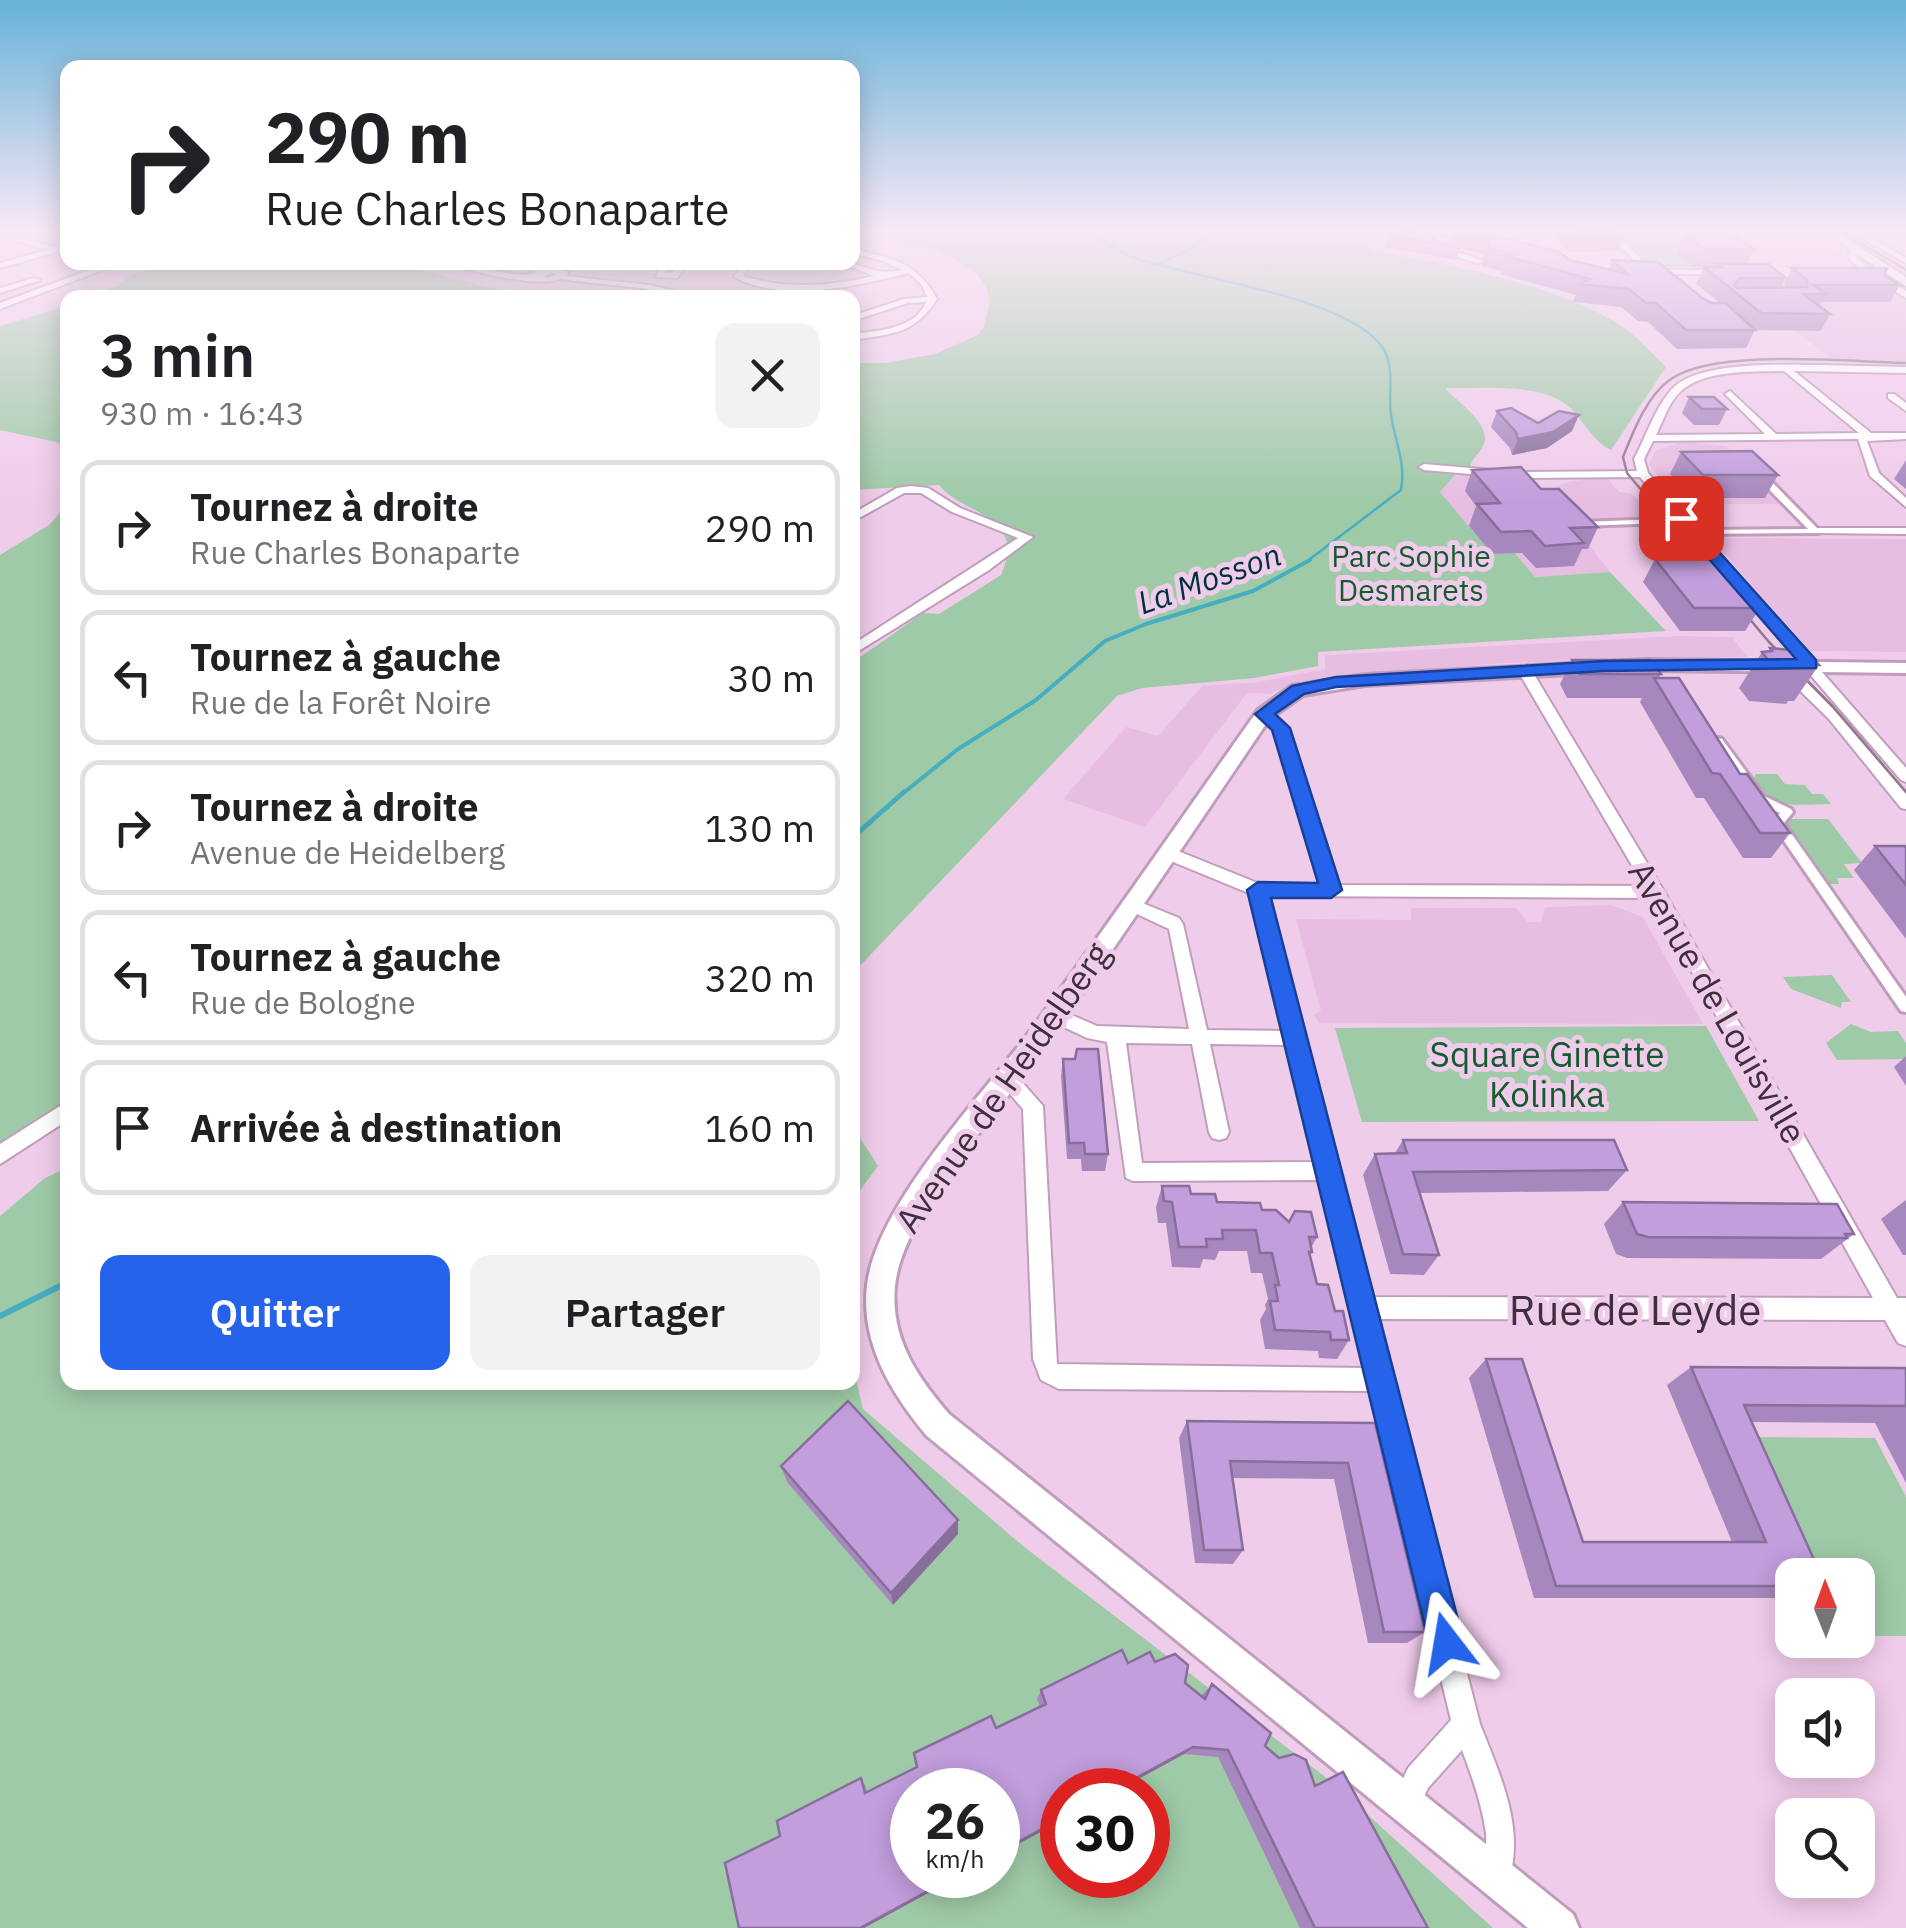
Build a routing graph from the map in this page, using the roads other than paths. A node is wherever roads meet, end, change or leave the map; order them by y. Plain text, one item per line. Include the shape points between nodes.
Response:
1 (915, 321) edge
2 (860, 335) edge
3 (1788, 370) junction
4 (1906, 370) edge
5 (1730, 394) dead end
6 (1891, 396) dead end
7 (1906, 408) edge
8 (1663, 432) junction
9 (1727, 435) junction
10 (1772, 435) junction
11 (1867, 436) junction
12 (1906, 436) edge
13 (1733, 449) edge
14 (1424, 467) dead end
15 (1751, 467) edge
16 (1643, 474) junction
17 (1906, 504) edge
18 (860, 514) edge
19 (1663, 521) dead end
20 (1569, 524) edge
21 (1815, 531) junction
22 (1693, 532) junction
23 (1906, 532) edge
24 (860, 646) edge
25 (1780, 664) junction
26 (1810, 664) junction
27 (1906, 664) edge
28 (1655, 665) junction
29 (1526, 671) junction
30 (1669, 684) edge
31 (1264, 714) junction
32 (1710, 729) edge
33 (1884, 751) junction
34 (1906, 751) edge
35 (1906, 777) edge
36 (1760, 799) junction
37 (1906, 804) edge
38 (1750, 810) edge
39 (1764, 817) edge
40 (1778, 824) junction
41 (1167, 853) junction
42 (1258, 890) junction
43 (1331, 890) junction
44 (1656, 892) junction
45 (1130, 904) junction
46 (1906, 1007) edge
47 (1053, 1014) junction
48 (1116, 1036) junction
49 (1198, 1037) junction
50 (1294, 1038) junction
51 (1008, 1079) junction
52 (60, 1114) edge
53 (1219, 1132) dead end
54 (0, 1155) edge
55 (1328, 1171) junction
56 (1364, 1308) junction
57 (1899, 1310) edge
58 (1906, 1335) edge
59 (1382, 1380) junction
60 (1466, 1724) junction
61 (1404, 1805) junction
62 (1494, 1876) junction
63 (1559, 1928) edge

1 - 2 street
3 - 4 street
3 - 8 street via 1694,378 1673,393
3 - 11 street
5 - 10 street
6 - 7 street
8 - 9 street
8 - 16 street via 1639,460
9 - 10 street
9 - 13 street
10 - 11 street
11 - 12 street
11 - 17 street via 1862,441 1874,474
14 - 16 street via 1516,475
15 - 21 street
16 - 22 street
18 - 24 street via 901,490 924,490 1026,537 977,576
19 - 20 street
21 - 22 street
21 - 23 street
22 - 26 street
25 - 26 street, Avenue de Heidelberg
25 - 28 street, Avenue de Heidelberg
25 - 37 street via 1834,716
26 - 27 street, Avenue de Heidelberg
26 - 33 street
28 - 29 street, Avenue de Heidelberg
28 - 30 street
29 - 31 street, Avenue de Heidelberg via 1320,684 1287,695
29 - 44 street, Avenue de Louisville
31 - 41 street, Avenue de Heidelberg
31 - 43 street via 1281,728
32 - 36 street
33 - 34 street
33 - 35 street
36 - 38 street
36 - 40 street via 1788,812
39 - 40 street
40 - 46 street
41 - 42 street
41 - 45 street, Avenue de Heidelberg
42 - 43 street
42 - 50 street
43 - 44 street
44 - 57 street, Avenue de Louisville
45 - 47 street, Avenue de Heidelberg
45 - 49 street via 1177,928
47 - 48 street
47 - 51 street, Avenue de Heidelberg
48 - 49 street
48 - 55 street via 1133,1172
49 - 50 street
49 - 53 street
50 - 55 street
51 - 59 street via 1033,1106 1048,1372
51 - 61 street, Avenue de Heidelberg via 891,1248 882,1325 898,1376 938,1425
52 - 54 street
55 - 56 street
56 - 57 street, Rue de Leyde
56 - 59 street
57 - 58 street, Avenue de Louisville
59 - 60 street
60 - 61 street via 1418,1778
60 - 62 street via 1500,1837
61 - 62 street, Avenue de Heidelberg
62 - 63 street, Avenue de Heidelberg

